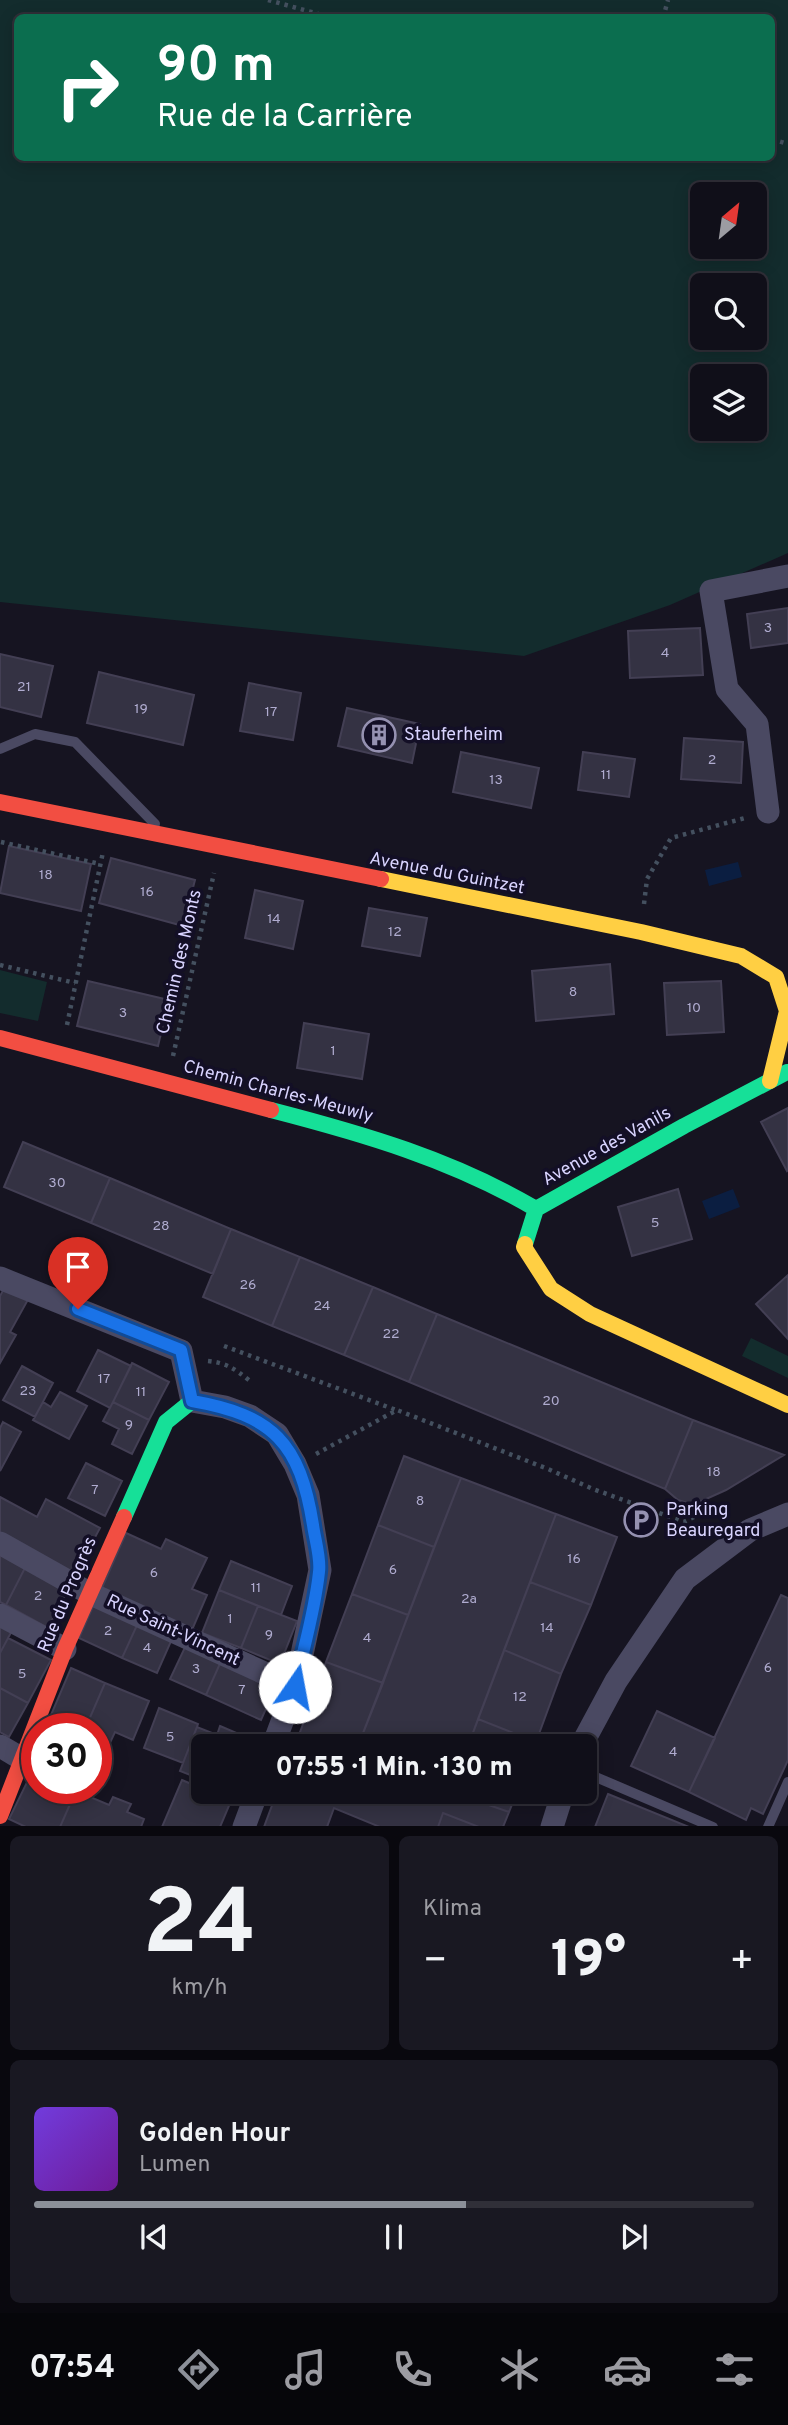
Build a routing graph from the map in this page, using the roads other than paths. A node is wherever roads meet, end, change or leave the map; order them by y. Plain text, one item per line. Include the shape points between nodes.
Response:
1 (788, 576) edge
2 (0, 749) edge
3 (0, 802) edge
4 (768, 812) road end
5 (166, 837) junction
6 (0, 1038) edge
7 (788, 1072) edge
8 (770, 1081) junction
9 (536, 1209) junction
10 (0, 1278) edge
11 (192, 1401) junction
12 (788, 1405) edge
13 (788, 1514) edge
14 (0, 1543) edge
15 (89, 1593) junction
16 (0, 1615) edge
17 (65, 1649) junction
18 (295, 1687) junction
19 (40, 1713) edge
20 (277, 1734) edge
21 (587, 1734) edge
22 (0, 1746) edge
23 (21, 1758) edge
24 (21, 1762) edge
25 (597, 1777) edge
26 (788, 1782) edge
27 (252, 1804) edge
28 (559, 1804) edge
29 (0, 1816) edge
30 (244, 1826) edge
31 (552, 1826) edge
32 (713, 1826) edge
33 (768, 1826) edge

1 - 4 street via 711,592 727,690 757,724
2 - 5 lane via 35,734 75,742
3 - 5 street, Avenue du Guintzet
5 - 8 street, Avenue du Guintzet via 741,956 776,977 787,1011
6 - 9 street, Chemin Charles-Meuwly via 386,1141 497,1185
7 - 8 street, Avenue des Vanils
8 - 9 street, Avenue des Vanils
9 - 12 street, Avenue des Vanils via 524,1247 551,1289 590,1314
10 - 11 street via 181,1350
11 - 15 street, Rue du Progrès via 166,1422
11 - 18 street via 250,1416 277,1434 308,1495 320,1570
13 - 21 street via 750,1530 685,1579 616,1681
14 - 15 street, Rue Saint-Vincent
15 - 17 street, Rue du Progrès
15 - 18 street, Rue Saint-Vincent
16 - 17 street
17 - 19 street, Rue du Progrès
18 - 20 street
22 - 23 street
24 - 29 street, Rue du Progrès
25 - 32 lane
26 - 33 lane
27 - 30 street
28 - 31 street

